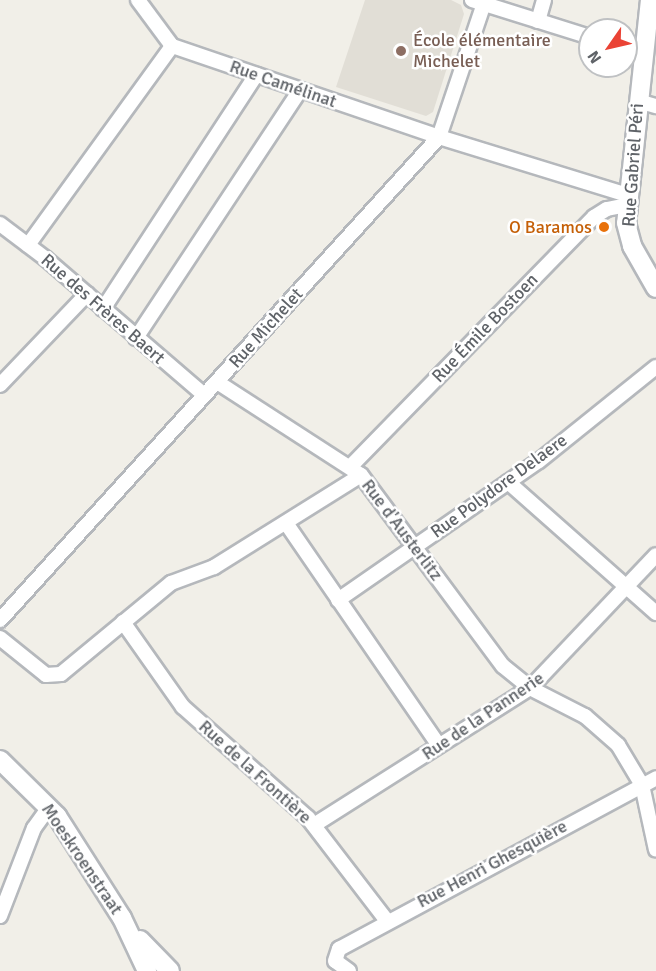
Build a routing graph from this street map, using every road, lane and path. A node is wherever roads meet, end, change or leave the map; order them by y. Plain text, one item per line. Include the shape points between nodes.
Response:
1 (138, 0) edge
2 (544, 0) edge
3 (650, 0) edge
4 (478, 3) edge
5 (538, 21) junction
6 (578, 33) edge
7 (638, 38) edge
8 (172, 46) junction
9 (256, 75) junction
10 (636, 78) edge
11 (300, 90) junction
12 (638, 101) junction
13 (656, 106) edge
14 (440, 137) junction
15 (628, 200) junction
16 (0, 224) edge
17 (28, 245) junction
18 (656, 288) edge
19 (87, 294) junction
20 (103, 309) junction
21 (136, 338) junction
22 (656, 367) edge
23 (218, 382) junction
24 (0, 385) edge
25 (204, 395) junction
26 (356, 470) junction
27 (508, 482) junction
28 (286, 523) junction
29 (416, 545) junction
30 (656, 555) edge
31 (627, 588) junction
32 (338, 600) junction
33 (656, 613) edge
34 (0, 620) edge
35 (123, 622) junction
36 (0, 638) edge
37 (530, 688) junction
38 (439, 746) junction
39 (0, 760) edge
40 (656, 778) edge
41 (642, 785) junction
42 (50, 807) junction
43 (314, 825) junction
44 (656, 849) edge
45 (0, 916) edge
46 (122, 918) junction
47 (387, 921) junction
48 (147, 971) edge
49 (170, 971) edge
50 (350, 971) edge

1 - 8 street
2 - 5 street
3 - 7 street, Rue Gabriel Péri
4 - 5 street
4 - 14 street, Rue Michelet
5 - 6 street
8 - 9 street, Rue Camélinat
8 - 17 street
9 - 11 street, Rue Camélinat
9 - 20 street
10 - 12 street, Rue Gabriel Péri
11 - 14 street, Rue Camélinat
11 - 21 street
12 - 13 street
12 - 15 street, Rue Gabriel Péri
14 - 15 street, Rue Camélinat
14 - 23 street, Rue Michelet
15 - 18 street, Rue Gabriel Péri via 630,238
15 - 26 street, Rue Émile Bostoen via 594,217
16 - 17 street, Rue des Frères Baert
17 - 19 street, Rue des Frères Baert
19 - 20 street, Rue des Frères Baert
19 - 24 street
20 - 21 street, Rue des Frères Baert
21 - 25 street, Rue des Frères Baert
22 - 27 street, Rue Polydore Delaere
23 - 25 street, Rue Michelet
23 - 26 street, Rue d'Austerlitz
25 - 34 street, Rue Michelet
26 - 28 street, Rue Émile Bostoen
26 - 29 street, Rue d'Austerlitz
27 - 29 street, Rue Polydore Delaere
27 - 31 street
28 - 32 street
28 - 35 street, Rue Émile Bostoen via 214,567 171,583
29 - 32 street, Rue Polydore Delaere
29 - 37 street, Rue d'Austerlitz via 498,660
30 - 31 street, Rue de la Pannerie
31 - 33 street
31 - 37 street, Rue de la Pannerie
32 - 38 street
35 - 36 street, Rue Émile Bostoen via 61,674 51,676
35 - 43 street, Rue de la Frontière via 183,707
37 - 38 street, Rue de la Pannerie
37 - 41 street, Rue d'Austerlitz via 577,711 606,734 625,753
38 - 43 street, Rue de la Pannerie
39 - 42 street, Moeskroenstraat
40 - 41 street, Rue Henri Ghesquière
41 - 44 street, Rue d'Austerlitz
41 - 47 street, Rue Henri Ghesquière
42 - 45 street via 34,828
42 - 46 street, Moeskroenstraat
43 - 47 street, Rue de la Frontière
46 - 48 street, Moeskroenstraat
46 - 49 street
47 - 50 street, Rue Henri Ghesquière via 339,949 335,959

